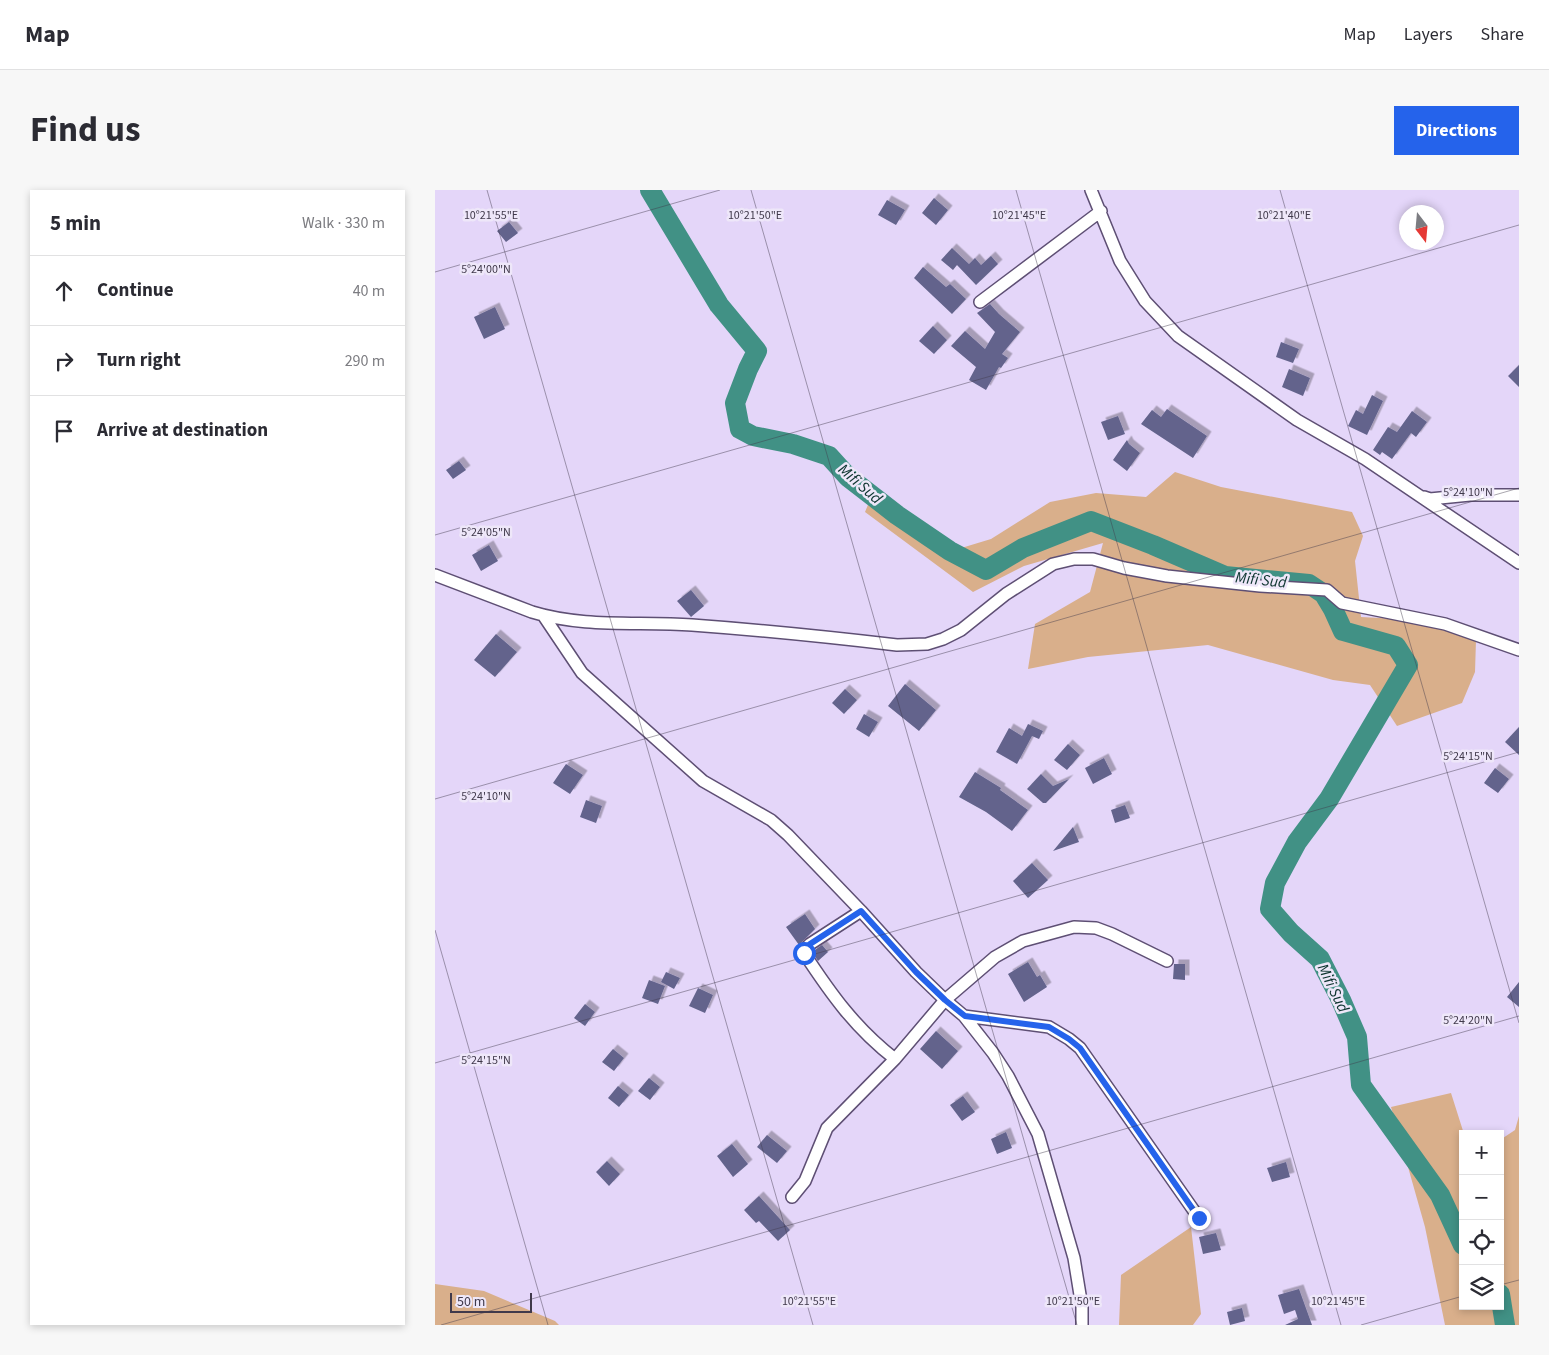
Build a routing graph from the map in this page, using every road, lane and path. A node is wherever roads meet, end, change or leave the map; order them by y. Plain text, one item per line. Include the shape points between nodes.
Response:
1 (1091, 190) edge
2 (1101, 211) junction
3 (980, 302) dead end
4 (1519, 494) edge
5 (1419, 496) junction
6 (1519, 563) edge
7 (435, 575) edge
8 (543, 615) junction
9 (1519, 650) edge
10 (861, 911) junction
11 (1167, 961) dead end
12 (945, 1000) junction
13 (965, 1016) junction
14 (895, 1059) junction
15 (792, 1197) dead end
16 (1199, 1218) dead end
17 (1081, 1325) edge

1 - 2 street
2 - 3 street
2 - 5 street via 1120,261 1145,301 1178,336 1297,420 1365,459
4 - 5 street
5 - 6 street
7 - 8 street
8 - 9 street via 581,621 690,625 897,646 927,644 961,630 1006,594 1053,564 1093,559 1167,576 1327,590 1342,603 1445,624
8 - 10 street via 582,673 703,781 771,820
10 - 12 street
10 - 14 street via 810,944 804,953 842,1008 865,1034
11 - 12 street via 1096,928 1075,927 1023,941 995,957
12 - 13 street
12 - 14 street
13 - 16 street via 1049,1027 1080,1048
13 - 17 street via 1008,1076 1038,1134 1074,1258 1082,1307
14 - 15 street via 827,1128 805,1181

